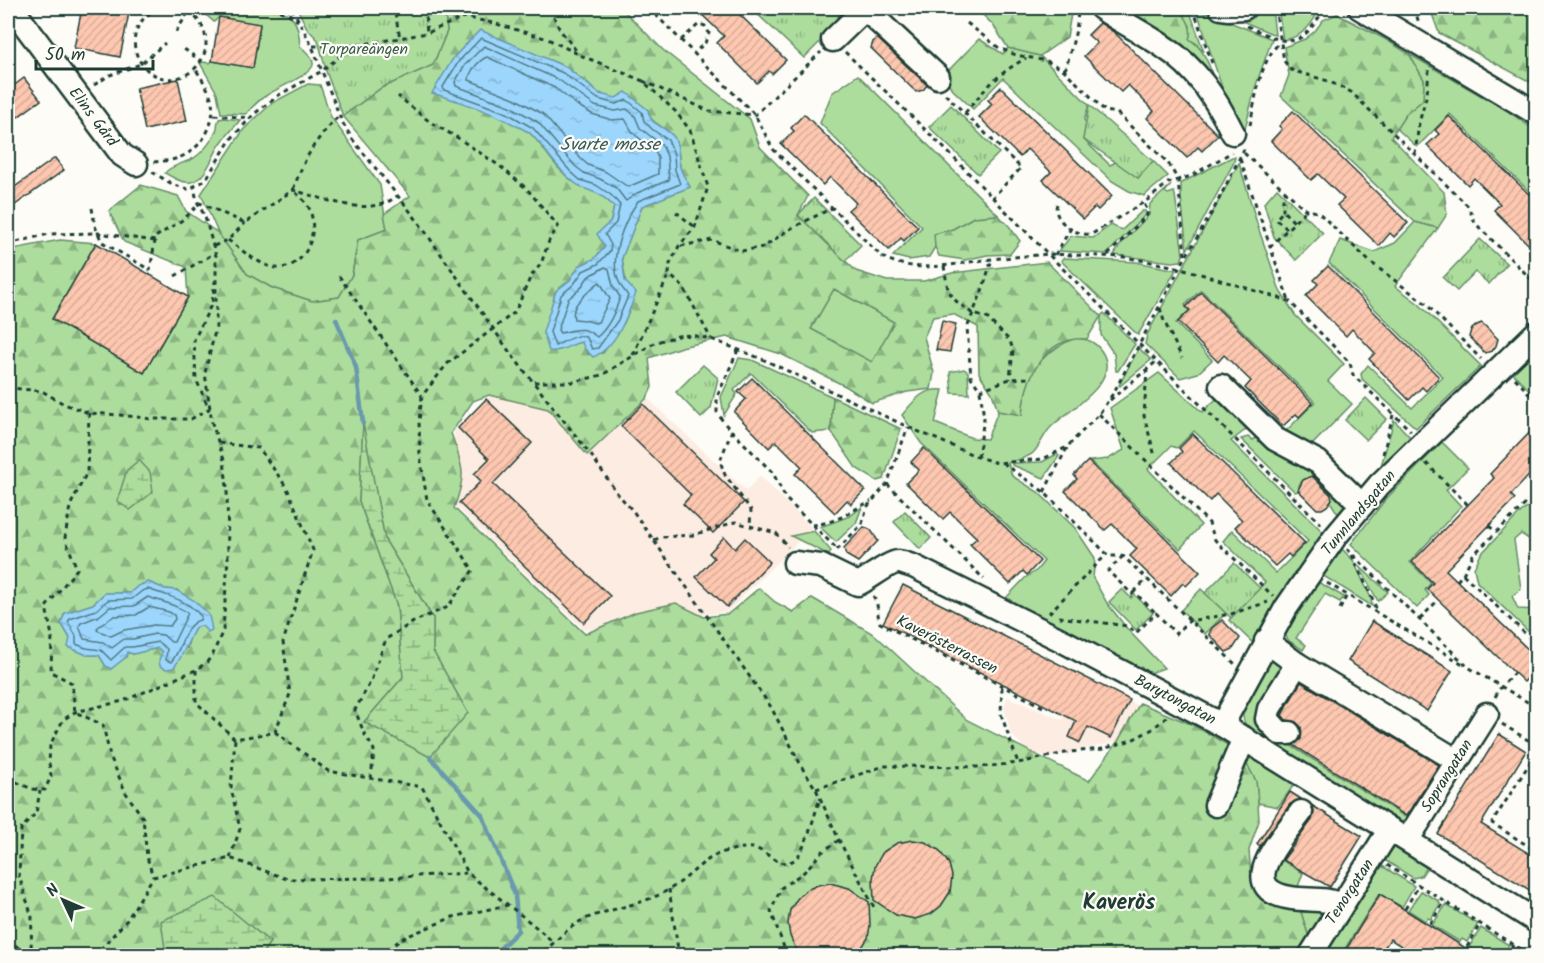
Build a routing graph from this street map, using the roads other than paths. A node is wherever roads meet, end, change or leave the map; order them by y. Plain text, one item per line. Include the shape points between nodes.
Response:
1 (12, 8) edge
2 (865, 8) edge
3 (1101, 8) edge
4 (1360, 8) edge
5 (832, 40) road end
6 (938, 77) road end
7 (1536, 113) edge
8 (1242, 140) road end
9 (136, 164) road end
10 (1536, 333) edge
11 (1221, 386) dead end
12 (1362, 505) junction
13 (795, 563) road end
14 (1266, 641) junction
15 (1297, 664) junction
16 (1487, 714) dead end
17 (1222, 725) junction
18 (1289, 733) dead end
19 (1244, 738) junction
20 (1456, 760) junction
21 (1216, 805) dead end
22 (1301, 812) dead end
23 (1399, 834) junction
24 (1341, 905) junction
25 (1536, 921) edge
26 (1310, 956) edge

1 - 9 street, Elins Gård via 122,155
2 - 5 street
2 - 6 street
3 - 8 street via 1186,64 1203,81
4 - 7 street
10 - 12 street, Tunnlandsgatan
11 - 12 street via 1275,439 1317,462
12 - 14 street, Tunnlandsgatan via 1343,545 1310,573
13 - 17 street, Barytongatan via 821,566 858,584 897,562 913,566
14 - 15 street
14 - 17 street, Tunnlandsgatan
15 - 18 street via 1269,709 1267,719 1280,733
15 - 20 street
16 - 20 street, Soprangatan
17 - 19 street, Barytongatan
19 - 21 street
19 - 23 street, Barytongatan
20 - 23 street, Soprangatan
22 - 24 street via 1264,865 1263,883 1277,895
23 - 24 street, Tenorgatan via 1373,856
23 - 25 street, Barytongatan
24 - 26 street, Tenorgatan

